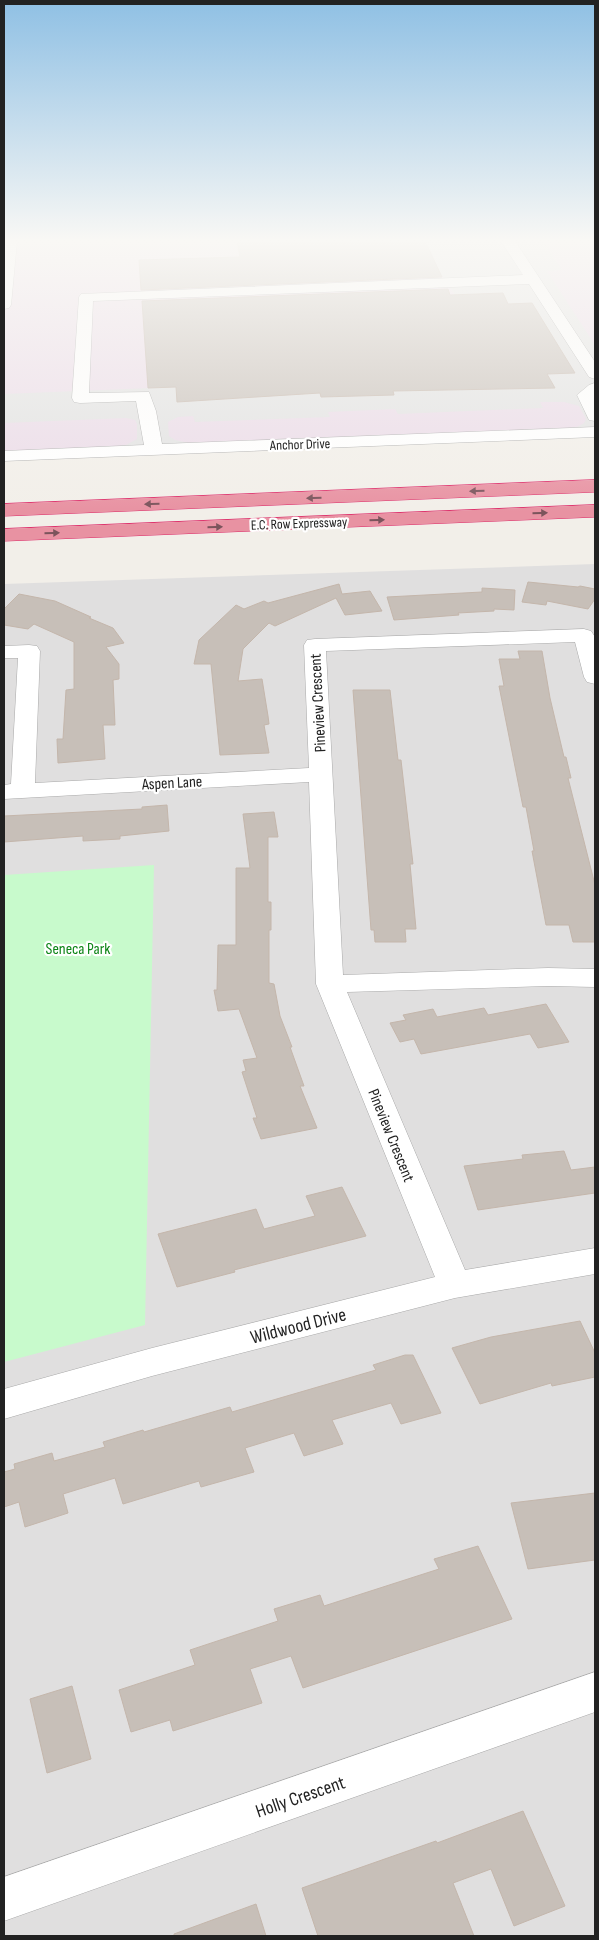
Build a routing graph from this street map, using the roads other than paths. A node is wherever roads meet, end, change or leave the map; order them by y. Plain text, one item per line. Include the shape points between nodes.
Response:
1 (84, 332) edge
2 (567, 332) edge
3 (595, 374) edge
4 (595, 388) edge
5 (595, 416) edge
6 (595, 432) edge
7 (154, 450) junction
8 (4, 456) edge
9 (595, 486) edge
10 (4, 510) edge
11 (595, 511) edge
12 (4, 535) edge
13 (4, 652) edge
14 (595, 677) edge
15 (320, 774) junction
16 (14, 792) edge
17 (595, 978) edge
18 (330, 984) junction
19 (595, 1261) edge
20 (455, 1285) junction
21 (4, 1404) edge
22 (595, 1692) edge
23 (4, 1899) edge

1 - 7 street via 80,398 143,396
2 - 3 street
4 - 5 street via 584,395
6 - 7 street, Anchor Drive
7 - 8 street, Anchor Drive
9 -> 10 highway, E.C. Row Expressway
12 -> 11 highway, E.C. Row Expressway
13 - 16 street, Aspen Lane via 29,651
14 - 15 street, Pineview Crescent via 584,634 315,645
15 - 16 street, Aspen Lane
15 - 18 street, Pineview Crescent
17 - 18 street
18 - 20 street, Pineview Crescent
19 - 20 street, Wildwood Drive
20 - 21 street, Wildwood Drive via 152,1362
22 - 23 street, Holly Crescent

